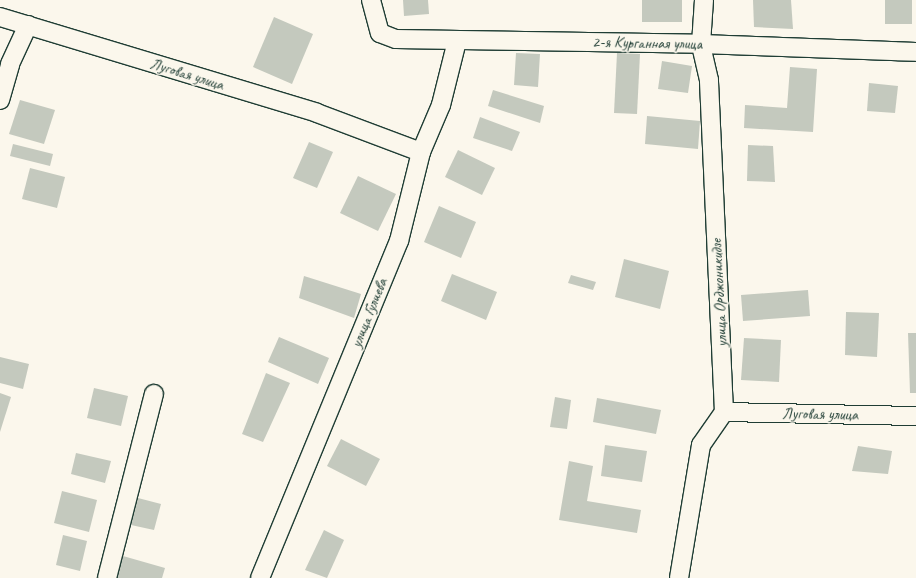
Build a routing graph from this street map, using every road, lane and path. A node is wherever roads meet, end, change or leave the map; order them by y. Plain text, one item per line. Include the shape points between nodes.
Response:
1 (371, 0) edge
2 (704, 0) edge
3 (0, 17) edge
4 (28, 25) junction
5 (457, 41) junction
6 (702, 44) junction
7 (916, 52) edge
8 (0, 100) edge
9 (421, 152) junction
10 (154, 394) dead end
11 (724, 412) junction
12 (916, 416) edge
13 (107, 578) edge
14 (260, 578) edge
15 (679, 578) edge

1 - 5 street, 2-я Курганная улица via 380,32 396,39
2 - 6 street, улица Орджоникидзе
3 - 4 street, Луговая улица
4 - 8 street via 10,64
4 - 9 street, Луговая улица via 317,113
5 - 6 street, 2-я Курганная улица
5 - 9 street, улица Гулиева via 441,105
6 - 7 street, 2-я Курганная улица
6 - 11 street, улица Орджоникидзе via 709,80
9 - 14 street, улица Гулиева via 399,241
10 - 13 street
11 - 12 street, Луговая улица
11 - 15 street via 701,445

